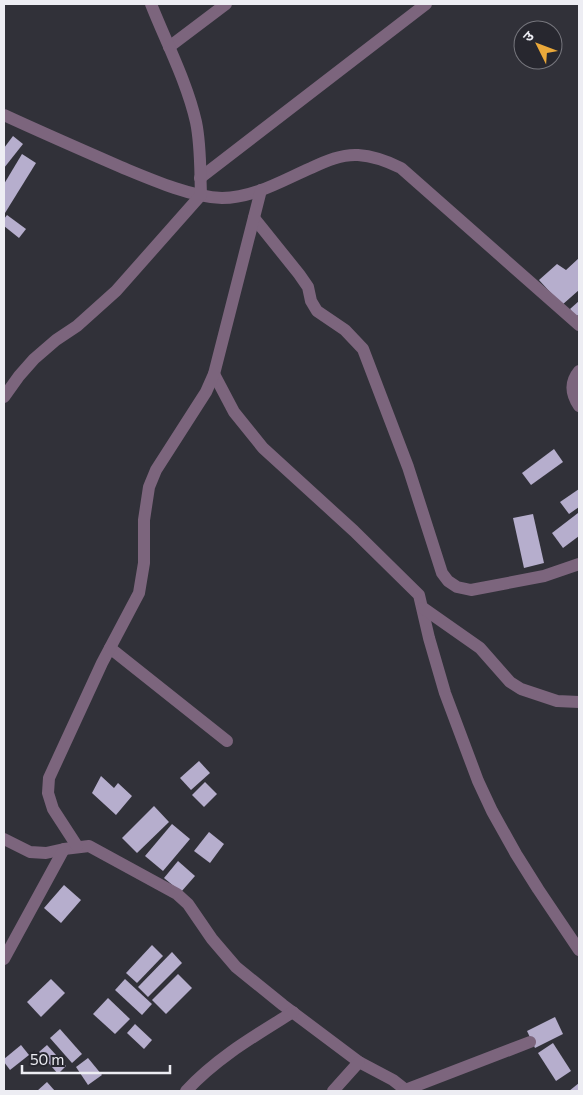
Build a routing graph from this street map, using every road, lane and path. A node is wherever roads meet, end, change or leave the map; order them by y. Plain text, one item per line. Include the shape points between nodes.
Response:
1 (151, 4) edge
2 (226, 4) edge
3 (426, 4) edge
4 (169, 47) junction
5 (4, 115) edge
6 (200, 178) junction
7 (261, 190) junction
8 (201, 195) junction
9 (254, 218) junction
10 (579, 325) edge
11 (579, 371) edge
12 (214, 374) junction
13 (4, 397) edge
14 (579, 406) edge
15 (579, 564) edge
16 (423, 608) junction
17 (110, 648) junction
18 (578, 703) edge
19 (227, 741) dead end
20 (4, 839) edge
21 (77, 846) junction
22 (64, 848) junction
23 (579, 950) edge
24 (4, 958) edge
25 (293, 1012) junction
26 (530, 1042) dead end
27 (359, 1062) junction
28 (406, 1090) edge
29 (186, 1091) edge
30 (333, 1091) edge

1 - 4 street
2 - 4 street
3 - 6 street
4 - 6 street via 196,120
5 - 8 street via 156,182
6 - 8 street
7 - 8 street via 235,197
7 - 9 street
7 - 10 street via 345,156 356,154 390,162 401,168
8 - 13 street via 116,291 34,358
9 - 12 street
9 - 15 street via 300,274 317,311 345,330 363,350 408,467 442,573 448,581 472,590 544,576
11 - 14 street via 572,379 572,386
12 - 16 street via 234,412 263,448 412,587
12 - 17 street via 149,487 144,520 142,580
16 - 18 street via 480,648 510,682 521,689 558,701
16 - 23 street via 445,693 478,781 538,889
17 - 19 street
17 - 21 street via 49,778 48,794 53,809
20 - 22 street via 30,852 46,853
21 - 22 street
21 - 25 street via 89,846 178,894 225,956
22 - 24 street
25 - 27 street
25 - 29 street via 228,1052
26 - 28 street
27 - 28 street
27 - 30 street

